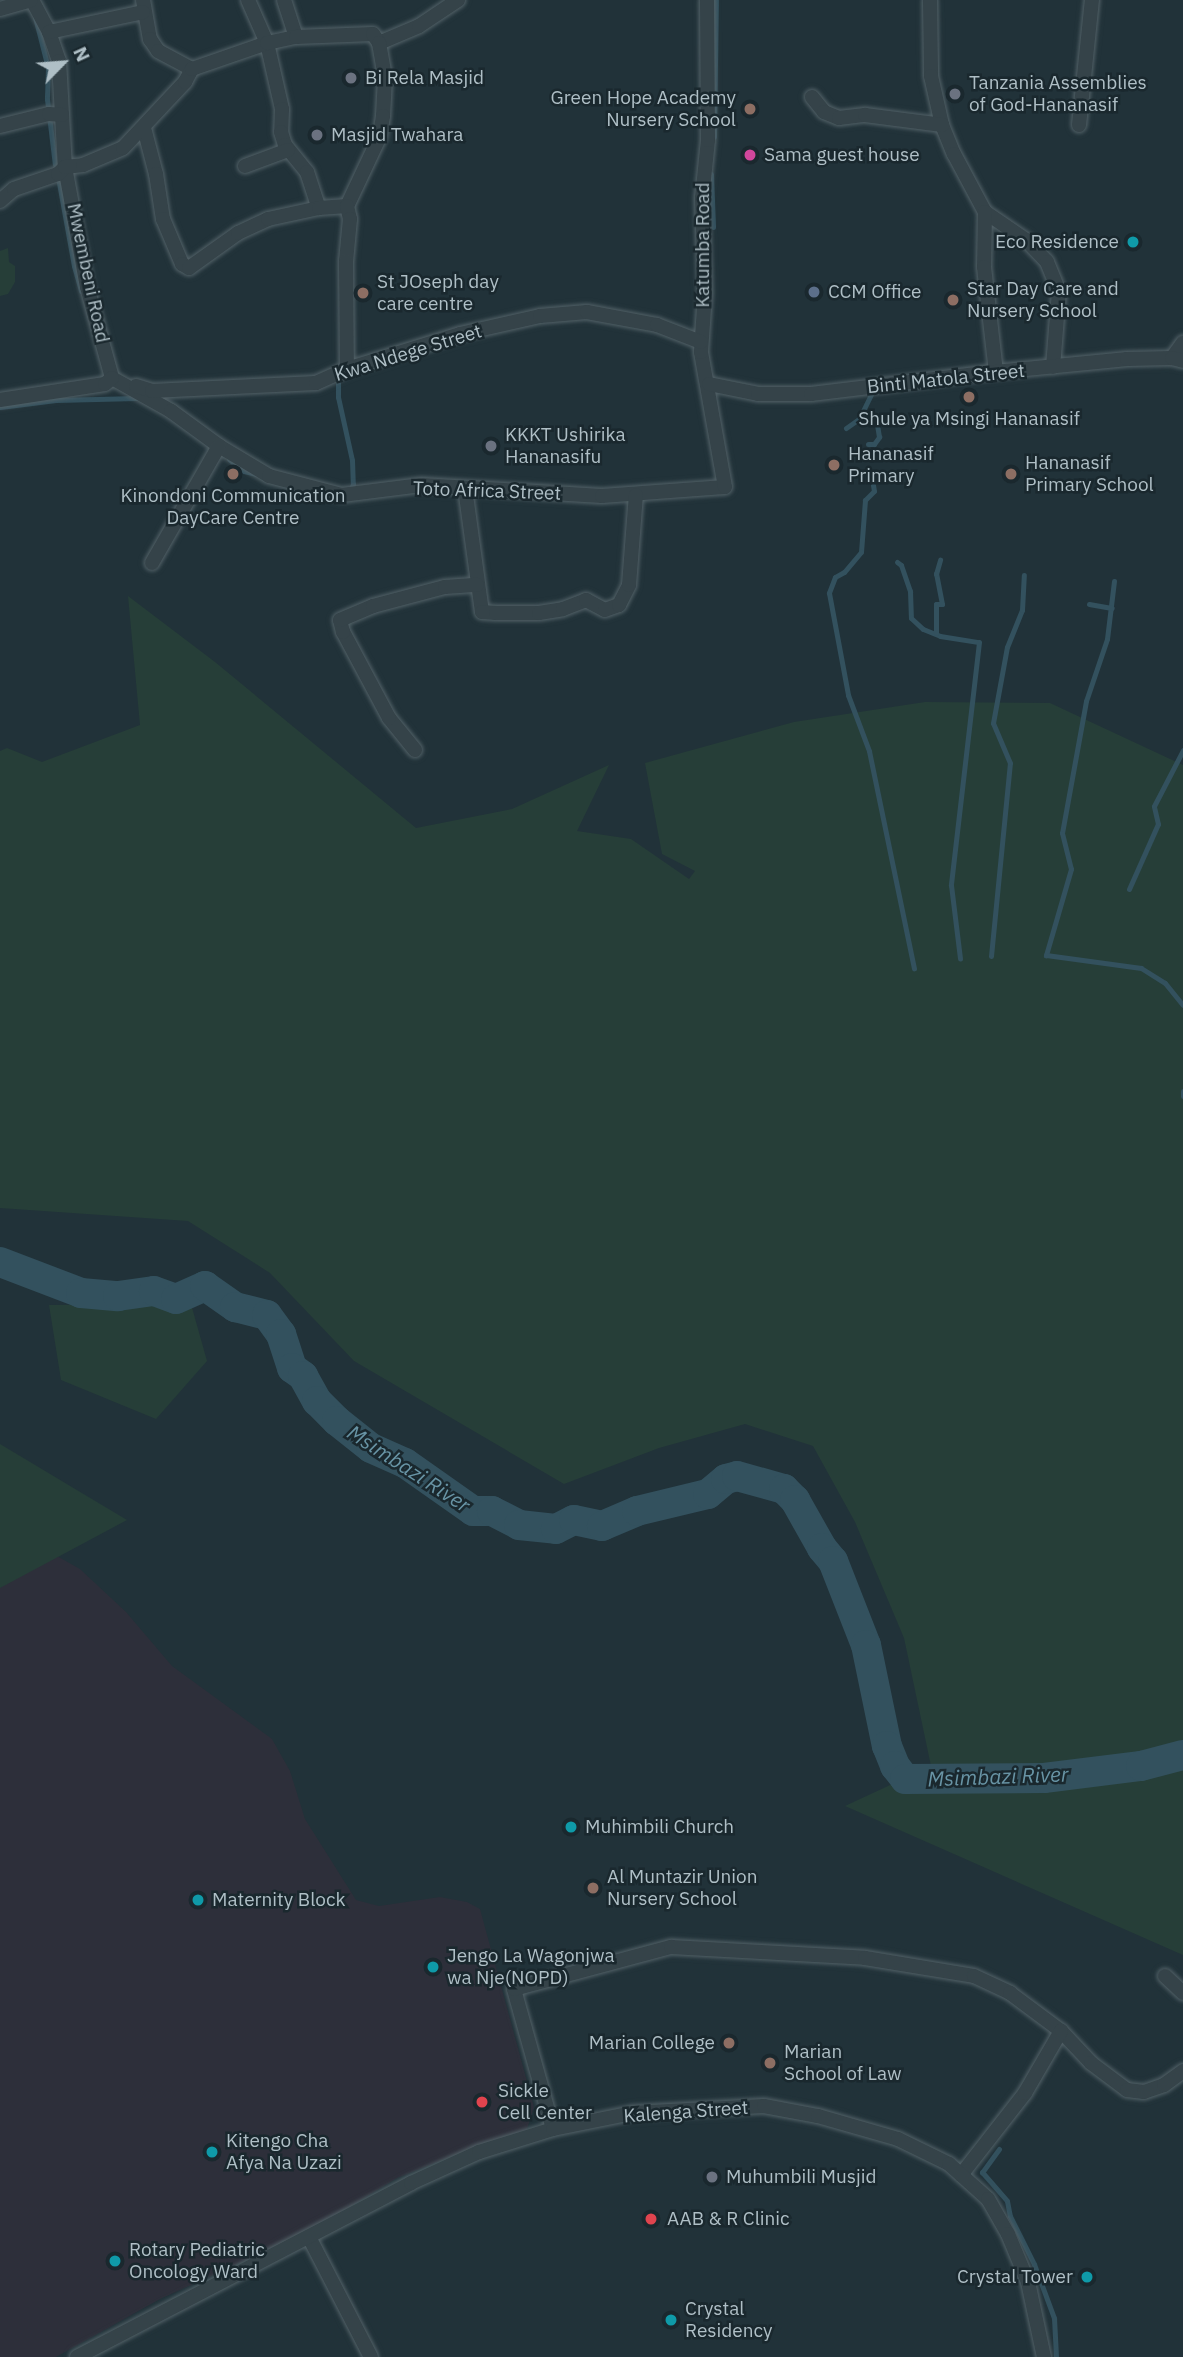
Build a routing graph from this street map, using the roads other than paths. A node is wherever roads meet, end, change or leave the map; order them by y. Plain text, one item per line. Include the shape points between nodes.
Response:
1 (31, 0) edge
2 (248, 0) edge
3 (284, 0) edge
4 (458, 0) edge
5 (707, 0) edge
6 (930, 0) edge
7 (1091, 0) edge
8 (143, 6) edge
9 (0, 9) edge
10 (49, 32) junction
11 (296, 37) junction
12 (267, 43) junction
13 (379, 43) junction
14 (192, 69) junction
15 (812, 97) dead end
16 (62, 115) junction
17 (942, 125) junction
18 (1079, 125) dead end
19 (0, 126) edge
20 (144, 128) junction
21 (288, 150) junction
22 (245, 166) dead end
23 (65, 167) junction
24 (0, 201) edge
25 (347, 206) junction
26 (319, 208) junction
27 (985, 212) junction
28 (701, 341) junction
29 (1183, 343) edge
30 (1177, 359) edge
31 (1053, 367) junction
32 (347, 369) junction
33 (996, 372) junction
34 (112, 378) junction
35 (709, 384) junction
36 (0, 400) edge
37 (219, 446) junction
38 (726, 487) joint
39 (466, 488) junction
40 (636, 495) junction
41 (152, 564) dead end
42 (477, 585) junction
43 (415, 750) dead end
44 (1166, 1976) dead end
45 (1183, 1993) edge
46 (1061, 2031) junction
47 (1183, 2071) edge
48 (553, 2129) junction
49 (961, 2175) junction
50 (309, 2236) junction
51 (77, 2357) edge
52 (371, 2357) edge
53 (1044, 2357) edge

1 - 9 street
1 - 10 street, Mwembeni Road
2 - 12 street
3 - 11 street
4 - 13 street via 419,26
5 - 28 street, Katumba Road
6 - 17 street via 931,76
7 - 18 street
8 - 10 street
8 - 14 street via 150,39 158,51
10 - 16 street, Mwembeni Road via 59,61
11 - 12 street
11 - 13 street via 373,34
12 - 14 street
12 - 21 street
13 - 25 street via 385,78 380,135
14 - 20 street
15 - 17 street via 824,112 839,118 865,116
16 - 19 street
16 - 23 street, Mwembeni Road
17 - 27 street
20 - 23 street via 123,148 83,165
20 - 26 street via 163,219 182,264 189,268 268,219
21 - 22 street
21 - 26 street via 307,172
23 - 24 street
23 - 34 street, Mwembeni Road via 87,287
25 - 26 street
25 - 32 street
27 - 31 street via 1026,240 1047,262 1059,291
27 - 33 street via 984,267
28 - 32 street, Kwa Ndege Street via 657,325 587,312 540,316 460,334
28 - 35 street, Katumba Road
29 - 30 street
30 - 31 street, Binti Matola Street
31 - 33 street, Binti Matola Street
32 - 34 street, Kwa Ndege Street via 316,383 152,391
33 - 35 street, Binti Matola Street via 799,395 758,394
34 - 36 street via 105,384
34 - 37 street, Toto Africa Street via 171,411
35 - 38 street, Katumba Road
37 - 39 street, Toto Africa Street via 269,475 342,495 421,485
37 - 41 street
38 - 40 street, Toto Africa Street
39 - 40 street, Toto Africa Street
39 - 42 street
40 - 42 street via 629,585 611,609 586,600 539,612 482,612
42 - 43 street via 445,587 340,620 389,718
44 - 45 street
46 - 47 street via 1091,2063 1127,2090 1143,2092 1164,2085
46 - 48 street via 1010,1993 974,1976 865,1958 671,1947 514,1989
46 - 49 street via 1025,2092
48 - 49 street, Kalenga Street via 632,2113 765,2106 898,2139 949,2164
48 - 50 street, Kalenga Street via 479,2152
49 - 53 street, Kalenga Street via 988,2199 1008,2234 1028,2282
50 - 51 street, Kalenga Street
50 - 52 street

